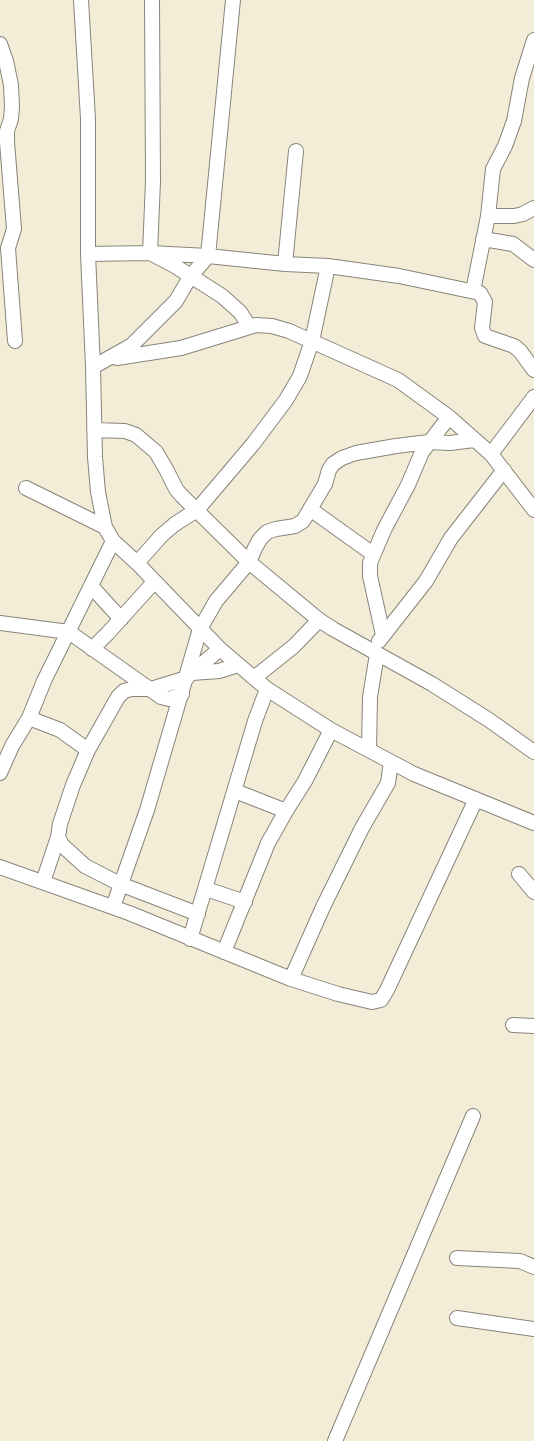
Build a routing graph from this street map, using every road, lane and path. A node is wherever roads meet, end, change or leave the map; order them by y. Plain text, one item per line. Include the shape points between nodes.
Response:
1 (81, 0) edge
2 (152, 0) edge
3 (233, 0) edge
4 (534, 40) edge
5 (0, 44) edge
6 (296, 152) dead end
7 (534, 208) edge
8 (488, 216) junction
9 (482, 239) junction
10 (88, 254) junction
11 (150, 254) junction
12 (208, 256) junction
13 (534, 260) edge
14 (285, 264) junction
15 (328, 266) junction
16 (190, 277) junction
17 (473, 292) junction
18 (6, 301) edge
19 (249, 326) junction
20 (15, 341) dead end
21 (312, 342) junction
22 (107, 359) junction
23 (93, 367) junction
24 (534, 370) edge
25 (534, 397) edge
26 (449, 417) junction
27 (94, 430) junction
28 (474, 440) junction
29 (429, 442) junction
30 (491, 454) junction
31 (504, 470) junction
32 (26, 488) dead end
33 (310, 509) junction
34 (197, 510) junction
35 (534, 510) edge
36 (104, 527) junction
37 (113, 541) junction
38 (373, 554) junction
39 (249, 562) junction
40 (137, 563) junction
41 (154, 582) junction
42 (91, 586) junction
43 (121, 619) junction
44 (319, 620) junction
45 (0, 623) edge
46 (200, 629) junction
47 (69, 632) junction
48 (383, 635) junction
49 (92, 649) junction
50 (220, 649) junction
51 (379, 655) junction
52 (238, 665) junction
53 (189, 676) junction
54 (254, 678) junction
55 (267, 689) junction
56 (151, 690) junction
57 (182, 694) junction
58 (29, 718) junction
59 (331, 730) junction
60 (88, 750) junction
61 (369, 750) junction
62 (534, 752) edge
63 (391, 762) junction
64 (0, 772) edge
65 (414, 774) junction
66 (388, 783) junction
67 (235, 791) junction
68 (476, 799) junction
69 (286, 811) junction
70 (534, 823) edge
71 (58, 837) junction
72 (0, 867) edge
73 (519, 874) dead end
74 (43, 882) junction
75 (120, 884) junction
76 (206, 889) junction
77 (534, 892) edge
78 (245, 902) junction
79 (113, 907) junction
80 (198, 914) junction
81 (190, 939) junction
82 (224, 952) junction
83 (292, 979) junction
84 (513, 1025) dead end
85 (534, 1026) edge
86 (473, 1116) dead end
87 (458, 1258) dead end
88 (534, 1268) edge
89 (457, 1318) dead end
90 (534, 1329) edge
91 (335, 1441) edge

1 - 10 street via 88,119
2 - 11 street
3 - 12 street
4 - 8 street via 522,78 514,121 493,169
5 - 18 street via 11,85 12,107 7,142 14,229 8,248
6 - 14 street
7 - 8 street via 514,216
8 - 9 street
9 - 13 street via 513,244
9 - 17 street
10 - 11 street
10 - 23 street
11 - 12 street
11 - 16 street
12 - 14 street
12 - 16 street
14 - 15 street
15 - 17 street via 399,276
15 - 21 street
16 - 19 street via 222,296 240,312
16 - 22 street via 176,301 132,345
17 - 24 street via 480,293 485,302 482,328 485,336 514,346
18 - 20 street
19 - 21 street via 272,326
19 - 22 street via 181,348
21 - 26 street via 398,380
21 - 34 street via 300,376 278,413
22 - 23 street
23 - 27 street
25 - 30 street
26 - 28 street
26 - 29 street
27 - 34 street via 126,431 142,439 156,452 176,490
27 - 36 street
28 - 29 street
28 - 30 street
29 - 33 street via 356,452 342,458 329,470 325,484
29 - 38 street
30 - 31 street
31 - 35 street
31 - 48 street via 451,538 426,581
32 - 36 street
33 - 38 street
33 - 39 street via 303,521 295,526 267,532 254,548
34 - 39 street
34 - 40 street via 162,534
36 - 37 street
37 - 40 street
37 - 42 street
38 - 48 street via 369,569
39 - 44 street
39 - 46 street via 216,601
40 - 41 street
41 - 43 street
41 - 46 street
42 - 43 street
42 - 47 street
43 - 49 street
44 - 51 street
44 - 54 street
45 - 47 street
46 - 50 street
46 - 53 street
47 - 49 street
47 - 58 street
48 - 51 street
49 - 56 street
50 - 52 street
50 - 53 street
51 - 61 street via 369,712
51 - 62 street via 448,694
52 - 53 street
52 - 54 street
53 - 56 street
53 - 57 street
54 - 55 street
55 - 59 street
55 - 67 street
56 - 57 street via 165,699
56 - 60 street via 124,691
57 - 75 street via 147,810
58 - 60 street via 60,730
58 - 64 street
59 - 61 street
59 - 69 street
60 - 71 street
61 - 63 street
63 - 65 street
63 - 66 street
65 - 66 street
65 - 68 street
66 - 83 street via 336,881
67 - 69 street
67 - 76 street
68 - 70 street
68 - 83 street via 381,1000 362,1001
69 - 78 street via 268,843
71 - 74 street
71 - 75 street via 80,863
72 - 74 street
73 - 77 street
74 - 79 street
75 - 79 street
75 - 80 street
76 - 78 street
76 - 80 street
78 - 82 street
79 - 81 street
80 - 81 street
81 - 82 street
82 - 83 street
84 - 85 street
86 - 91 street
87 - 88 street via 520,1261
89 - 90 street

